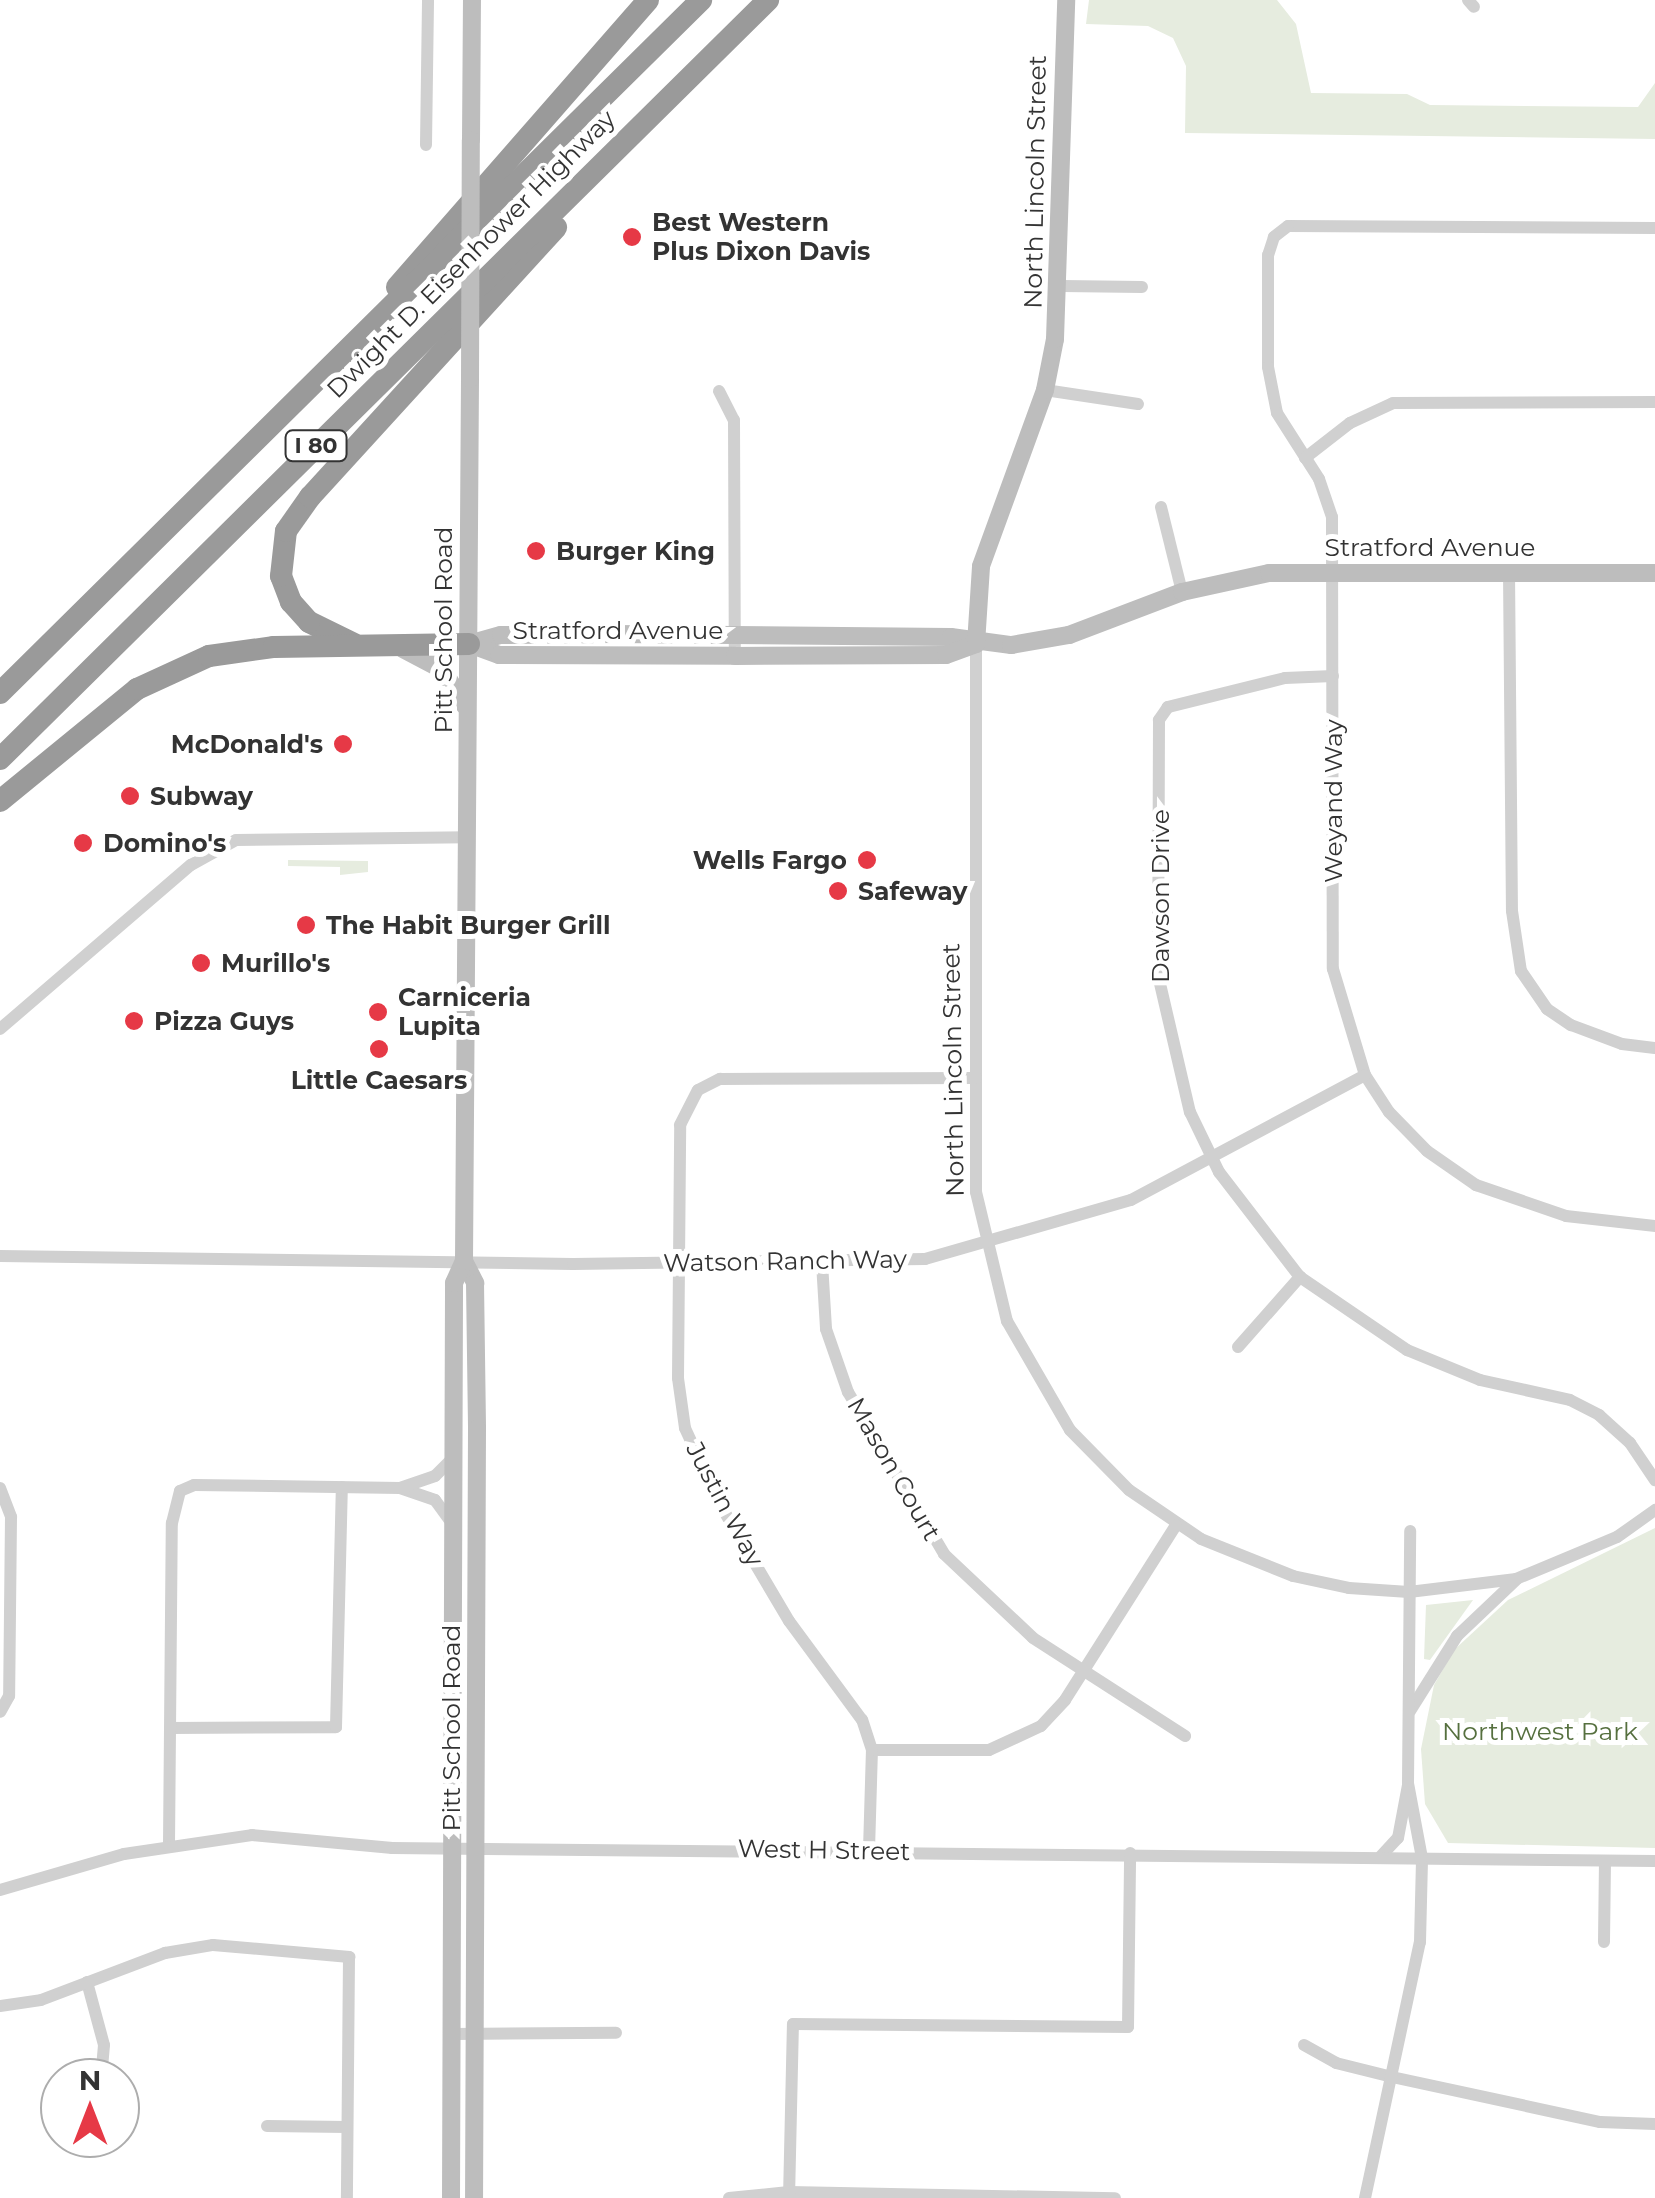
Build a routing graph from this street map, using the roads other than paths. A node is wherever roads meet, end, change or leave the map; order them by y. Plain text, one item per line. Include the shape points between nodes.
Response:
1 (428, 0) edge
2 (472, 0) edge
3 (648, 0) edge
4 (701, 0) edge
5 (768, 0) edge
6 (1066, 0) edge
7 (632, 134) junction
8 (426, 145) dead end
9 (1655, 228) edge
10 (1062, 286) junction
11 (1142, 287) dead end
12 (379, 318) junction
13 (719, 390) dead end
14 (1045, 390) junction
15 (1655, 402) edge
16 (1138, 404) dead end
17 (1305, 458) junction
18 (1161, 507) dead end
19 (1334, 572) junction
20 (1510, 572) junction
21 (1655, 573) edge
22 (1182, 592) junction
23 (735, 635) junction
24 (366, 644) junction
25 (468, 644) junction
26 (976, 644) junction
27 (735, 656) junction
28 (1333, 676) junction
29 (0, 693) edge
30 (468, 722) junction
31 (0, 759) edge
32 (0, 801) edge
33 (467, 837) junction
34 (0, 1029) edge
35 (1655, 1048) edge
36 (1365, 1074) junction
37 (976, 1078) junction
38 (1211, 1159) junction
39 (1655, 1226) edge
40 (985, 1244) junction
41 (0, 1256) edge
42 (464, 1261) junction
43 (679, 1262) junction
44 (822, 1263) junction
45 (1300, 1277) junction
46 (1238, 1347) dead end
47 (453, 1458) junction
48 (1655, 1480) edge
49 (342, 1487) junction
50 (0, 1488) edge
51 (400, 1488) junction
52 (1655, 1510) edge
53 (452, 1522) junction
54 (1176, 1525) junction
55 (1410, 1530) dead end
56 (1516, 1579) junction
57 (1409, 1592) junction
58 (1082, 1673) junction
59 (3, 1709) edge
60 (1409, 1714) junction
61 (170, 1728) junction
62 (1185, 1736) dead end
63 (872, 1750) junction
64 (1408, 1783) junction
65 (169, 1844) junction
66 (476, 1847) junction
67 (452, 1848) junction
68 (869, 1850) junction
69 (1130, 1853) junction
70 (1379, 1857) junction
71 (1422, 1858) junction
72 (1605, 1861) junction
73 (1655, 1861) edge
74 (0, 1890) edge
75 (1604, 1942) dead end
76 (87, 1982) junction
77 (0, 2006) edge
78 (475, 2033) junction
79 (616, 2033) dead end
80 (453, 2034) junction
81 (1304, 2045) dead end
82 (103, 2058) edge
83 (1392, 2077) junction
84 (1655, 2124) edge
85 (267, 2126) dead end
86 (347, 2127) junction
87 (789, 2195) edge
88 (970, 2195) edge
89 (347, 2198) edge
90 (451, 2198) edge
91 (474, 2198) edge
92 (730, 2198) edge
93 (1116, 2198) edge
94 (1366, 2198) edge

1 - 8 street
2 - 25 main road, Pitt School Road, bridge
3 - 12 highway via 410,266
4 - 12 highway, Dwight D. Eisenhower Highway / I 80
5 - 7 highway, Dwight D. Eisenhower Highway / I 80
6 - 10 main road, North Lincoln Street
7 - 24 highway via 547,239 294,517 280,550 292,602 310,622
7 - 31 highway, Dwight D. Eisenhower Highway / I 80
9 - 17 street, Weyand Way via 1288,226 1268,254 1271,392
10 - 11 street
10 - 14 main road, North Lincoln Street
12 - 29 highway, Dwight D. Eisenhower Highway / I 80
13 - 23 street via 734,420
14 - 16 street
14 - 26 main road, North Lincoln Street via 985,550
15 - 17 street via 1393,403 1350,423
17 - 19 street, Weyand Way via 1332,517
18 - 22 street
19 - 20 main road, Stratford Avenue
19 - 22 main road, Stratford Avenue via 1269,573
19 - 28 street, Weyand Way
20 - 21 main road, Stratford Avenue
20 - 35 street via 1512,911 1521,971 1547,1009 1571,1025
22 - 26 main road, Stratford Avenue via 1069,635
23 - 25 main road, Stratford Avenue via 501,635
23 - 26 main road, Stratford Avenue via 950,636
23 - 27 street
24 - 25 highway
24 - 30 main road via 432,660 454,685
24 - 32 highway via 239,650 183,665 111,708
25 - 27 main road, Stratford Avenue via 498,655
25 - 30 main road, Pitt School Road
26 - 27 main road, Stratford Avenue via 946,655
26 - 37 street, North Lincoln Street
28 - 36 street, Weyand Way via 1334,969
28 - 38 street, Dawson Drive via 1286,678 1168,707 1160,720 1158,975 1176,1070
30 - 33 main road, Pitt School Road
33 - 34 street via 236,840 191,865
33 - 42 main road, Pitt School Road
36 - 38 street, Watson Ranch Way
36 - 39 street, Weyand Way via 1426,1151 1476,1186 1566,1216
37 - 40 street, North Lincoln Street via 976,1192
37 - 43 street, Justin Way via 720,1078 698,1090 680,1125
38 - 40 street, Watson Ranch Way via 1118,1206
38 - 45 street, Dawson Drive
40 - 44 street, Watson Ranch Way via 925,1259
40 - 54 street, North Lincoln Street via 1006,1320 1042,1390 1098,1462
41 - 42 street, Watson Ranch Way
42 - 43 street, Watson Ranch Way
42 - 47 main road, Pitt School Road via 454,1283
42 - 66 main road, Pitt School Road via 475,1282
43 - 44 street, Watson Ranch Way
43 - 63 street, Justin Way via 678,1378 685,1428 721,1506 789,1620 846,1693
44 - 58 street, Mason Court via 833,1354 908,1500 944,1554 996,1608
45 - 46 street
45 - 48 street, Dawson Drive via 1407,1350 1480,1380 1570,1400 1599,1415 1630,1442
47 - 51 street via 435,1476
47 - 53 main road, Pitt School Road
49 - 51 street
49 - 61 street via 194,1485 180,1491 172,1523
49 - 61 street via 336,1728
50 - 59 street via 11,1517
51 - 53 street via 434,1500
52 - 56 street via 1616,1537
53 - 67 main road, Pitt School Road
54 - 57 street, North Lincoln Street via 1292,1576
54 - 58 street
55 - 57 street
56 - 57 street, North Lincoln Street
56 - 60 street via 1462,1629
57 - 60 street
58 - 62 street, Mason Court
58 - 63 street via 1041,1726 1011,1744 989,1750
60 - 64 street
61 - 65 street
63 - 68 street, Justin Way
64 - 70 street via 1398,1838
64 - 71 street
65 - 67 street, West H Street via 252,1835
65 - 74 street, West H Street
66 - 67 street, West H Street
66 - 68 street, West H Street
66 - 78 main road, Pitt School Road
67 - 80 main road, Pitt School Road
68 - 69 street, West H Street
69 - 70 street, West H Street
69 - 87 street via 1128,2026 793,2024
70 - 71 street, West H Street
71 - 72 street, West H Street
71 - 83 street via 1418,1960
72 - 73 street, West H Street
72 - 75 street
76 - 77 street via 42,2000
76 - 82 street
76 - 86 street via 165,1953 213,1945 350,1958
78 - 79 street
78 - 80 street
78 - 91 main road, Pitt School Road
80 - 90 main road, Pitt School Road
81 - 83 street via 1336,2063
83 - 84 street via 1600,2122
83 - 94 street
85 - 86 street
86 - 89 street
87 - 88 street
87 - 92 street
88 - 93 street

